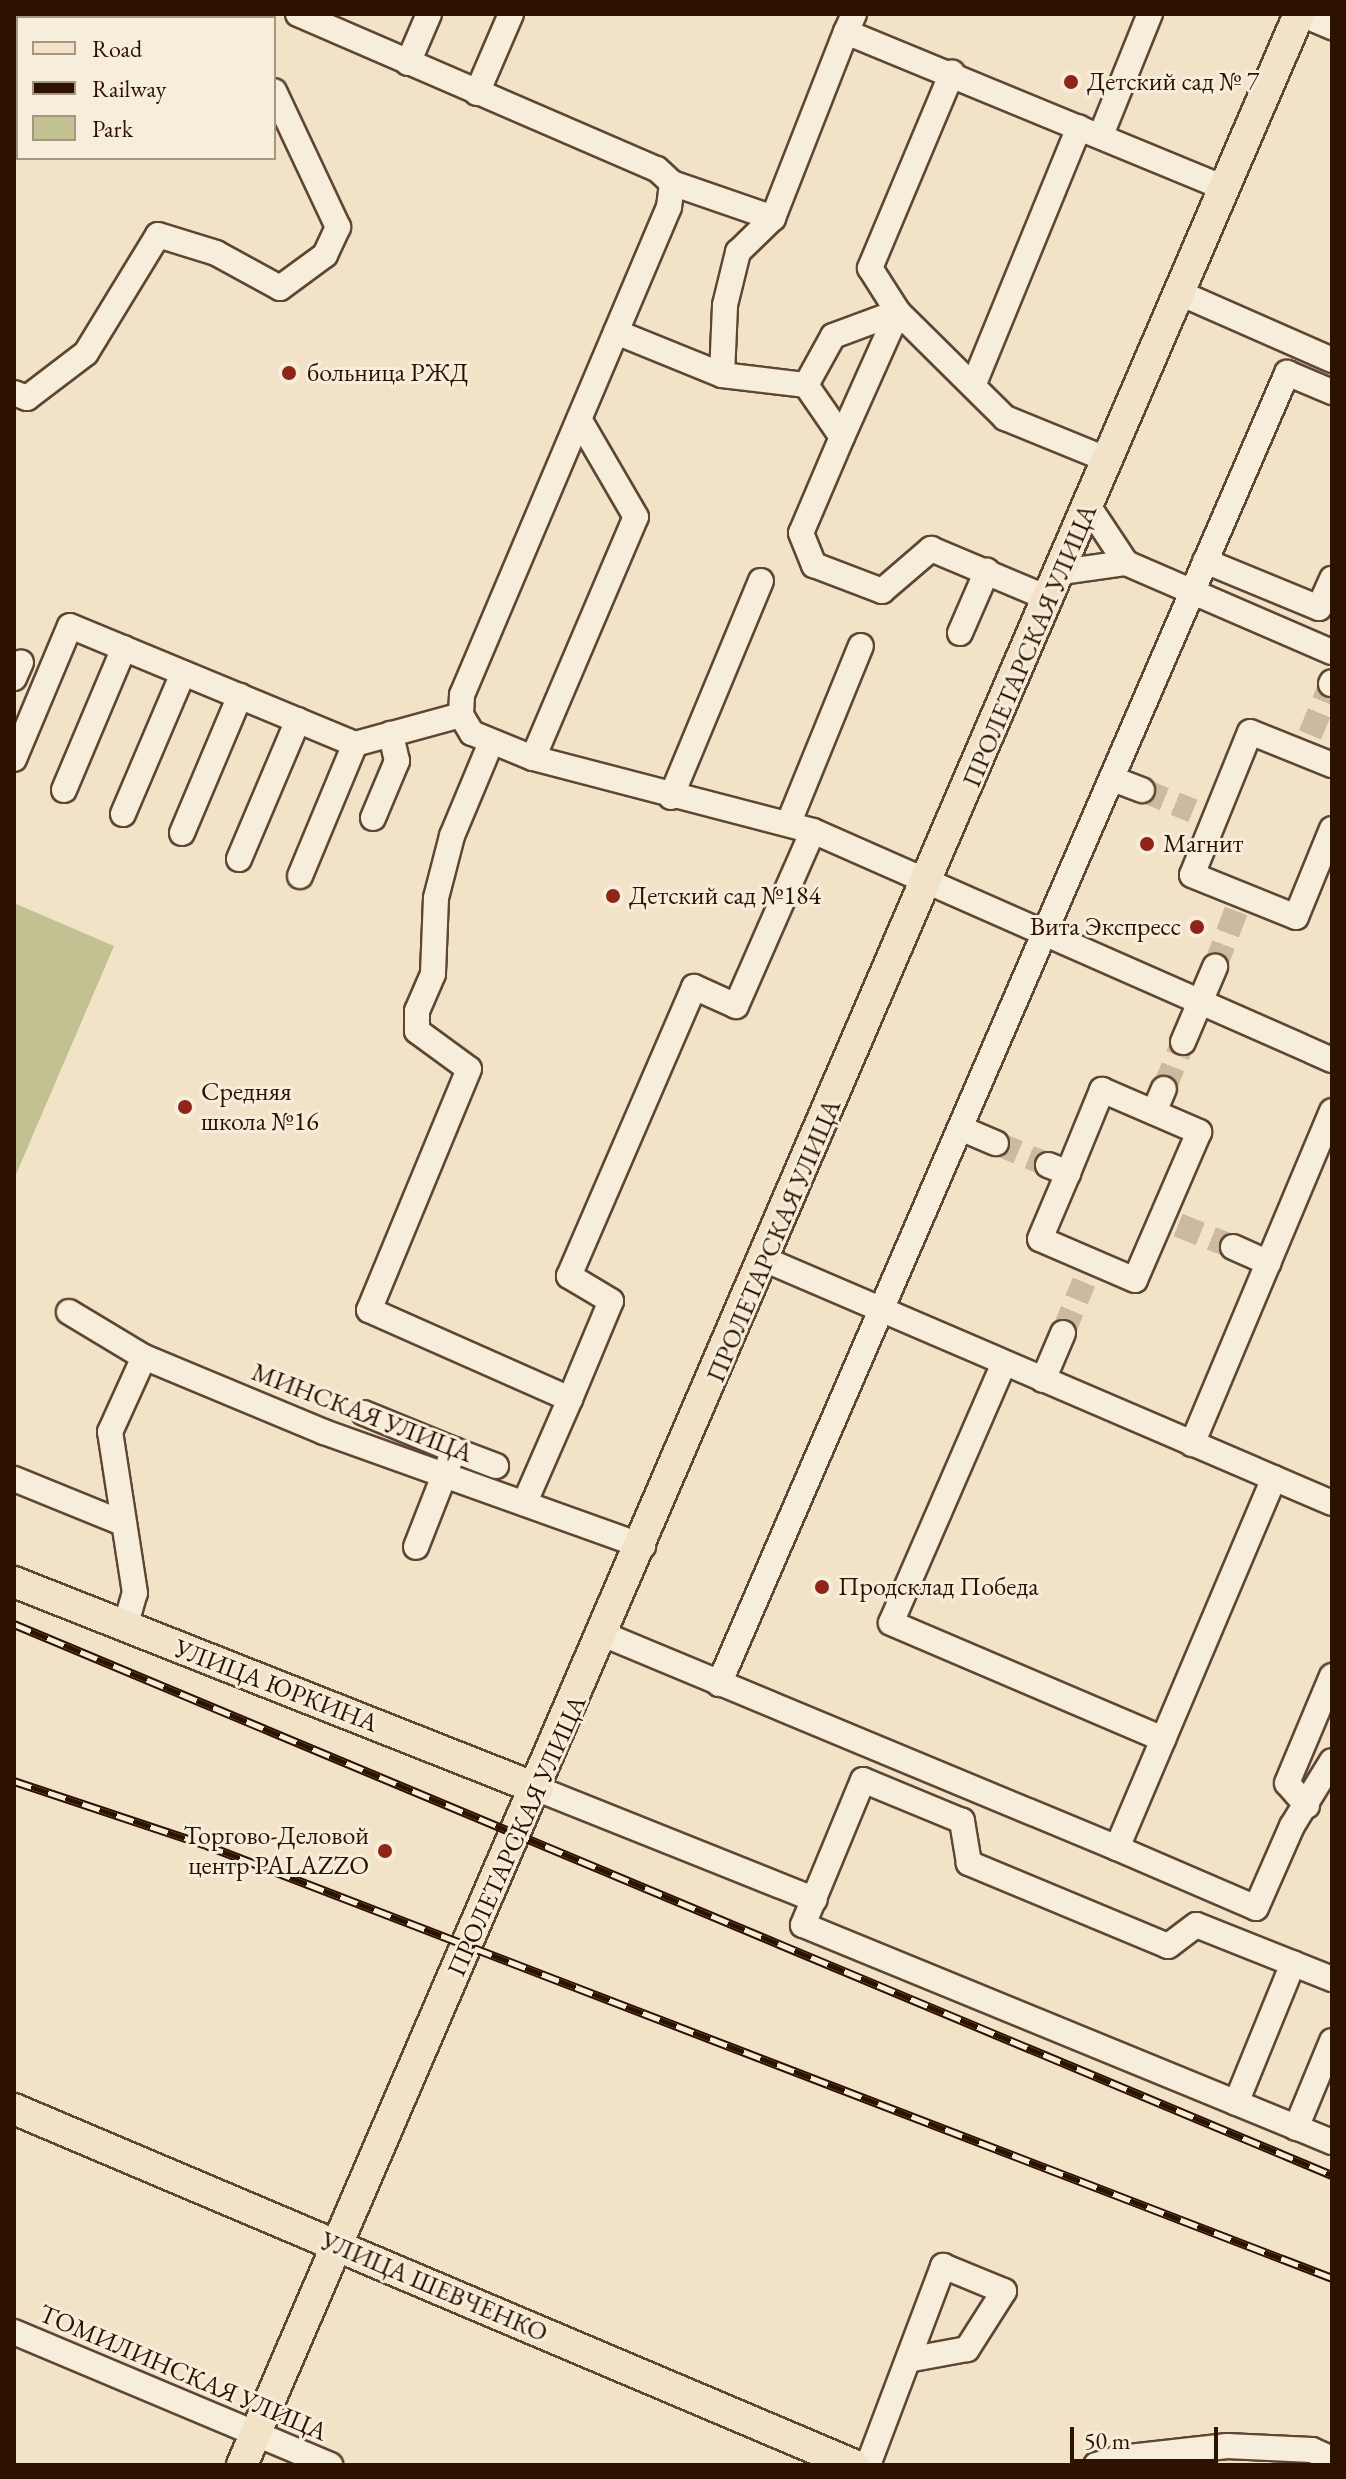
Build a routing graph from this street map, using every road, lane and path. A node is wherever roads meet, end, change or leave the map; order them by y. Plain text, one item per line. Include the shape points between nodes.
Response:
1 (298, 14) edge
2 (429, 14) edge
3 (511, 14) edge
4 (1150, 14) edge
5 (1300, 14) edge
6 (850, 23) edge
7 (1332, 27) edge
8 (408, 63) junction
9 (952, 73) junction
10 (477, 93) junction
11 (276, 95) edge
12 (1090, 131) junction
13 (672, 183) junction
14 (1225, 188) junction
15 (773, 218) junction
16 (1180, 293) junction
17 (898, 312) junction
18 (616, 332) junction
19 (1332, 360) edge
20 (722, 375) junction
21 (975, 381) junction
22 (806, 385) junction
23 (1332, 392) edge
24 (14, 393) edge
25 (579, 419) junction
26 (842, 437) junction
27 (1108, 460) junction
28 (1089, 507) junction
29 (1205, 561) junction
30 (1126, 563) junction
31 (987, 571) junction
32 (1332, 579) edge
33 (761, 581) dead end
34 (1056, 585) junction
35 (1192, 592) junction
36 (960, 633) dead end
37 (861, 646) dead end
38 (124, 648) junction
39 (1332, 652) edge
40 (183, 673) junction
41 (240, 696) junction
42 (461, 715) junction
43 (298, 720) junction
44 (391, 734) junction
45 (355, 744) junction
46 (490, 745) junction
47 (533, 758) junction
48 (14, 759) edge
49 (1332, 765) edge
50 (1113, 779) junction
51 (64, 790) dead end
52 (1142, 790) tunnel mouth
53 (671, 797) junction
54 (123, 814) dead end
55 (373, 818) dead end
56 (789, 822) junction
57 (1332, 829) edge
58 (813, 831) junction
59 (182, 833) dead end
60 (239, 859) dead end
61 (1326, 862) edge
62 (300, 876) dead end
63 (928, 888) junction
64 (1043, 937) junction
65 (1215, 967) tunnel mouth
66 (1199, 1004) junction
67 (1183, 1042) tunnel mouth
68 (1332, 1060) edge
69 (1164, 1089) tunnel mouth
70 (1332, 1111) edge
71 (1154, 1112) junction
72 (960, 1128) junction
73 (996, 1143) tunnel mouth
74 (1233, 1247) tunnel mouth
75 (766, 1260) junction
76 (1269, 1263) junction
77 (881, 1310) junction
78 (69, 1312) dead end
79 (1063, 1333) tunnel mouth
80 (144, 1357) junction
81 (1004, 1363) junction
82 (1043, 1380) junction
83 (570, 1399) junction
84 (364, 1413) dead end
85 (1192, 1444) junction
86 (454, 1450) junction
87 (496, 1466) dead end
88 (444, 1476) junction
89 (1274, 1478) junction
90 (14, 1479) edge
91 (525, 1502) junction
92 (1332, 1503) edge
93 (120, 1522) junction
94 (643, 1546) junction
95 (416, 1547) dead end
96 (14, 1582) edge
97 (125, 1627) junction
98 (605, 1635) junction
99 (1332, 1676) edge
100 (719, 1684) junction
101 (1163, 1739) junction
102 (1332, 1761) edge
103 (538, 1789) junction
104 (1307, 1806) junction
105 (1117, 1848) junction
106 (815, 1900) junction
107 (1293, 1963) junction
108 (1332, 1979) edge
109 (1332, 2041) edge
110 (1236, 2103) junction
111 (14, 2109) edge
112 (1296, 2128) junction
113 (1332, 2142) edge
114 (339, 2246) junction
115 (14, 2332) edge
116 (913, 2359) dead end
117 (255, 2434) junction
118 (1325, 2452) edge
119 (1130, 2462) edge
120 (242, 2465) edge
121 (330, 2465) edge
122 (854, 2465) edge
123 (868, 2465) edge
124 (1096, 2465) edge

1 - 8 street
2 - 8 street
3 - 10 street
4 - 12 street
5 - 7 street
5 - 14 main road, ПРОЛЕТАРСКАЯ УЛИЦА
6 - 9 street
6 - 15 street
8 - 10 street
9 - 12 street
9 - 17 street via 870,268
10 - 13 street via 657,169
11 - 24 street via 338,227 325,255 280,288 216,253 158,235 86,353 27,398
12 - 14 street
12 - 21 street
13 - 15 street
13 - 18 street
14 - 16 main road, ПРОЛЕТАРСКАЯ УЛИЦА
15 - 20 street via 738,252 725,305
16 - 19 street
16 - 27 main road, ПРОЛЕТАРСКАЯ УЛИЦА
17 - 21 street
17 - 22 street via 833,336
17 - 26 street
18 - 20 street
18 - 25 street
20 - 22 street
21 - 27 street via 1005,418
22 - 26 street
23 - 29 street via 1287,373
25 - 42 street via 462,695
25 - 47 street via 636,517
26 - 31 street via 801,533 814,565 874,591 890,588 931,549
27 - 28 main road, ПРОЛЕТАРСКАЯ УЛИЦА
28 - 30 street
28 - 34 main road, ПРОЛЕТАРСКАЯ УЛИЦА
29 - 32 street via 1319,608
29 - 35 street
30 - 34 street
30 - 35 street
31 - 34 street
31 - 36 street
33 - 53 street
34 - 63 main road, ПРОЛЕТАРСКАЯ УЛИЦА
35 - 39 street
35 - 50 street
37 - 56 street
38 - 40 street
38 - 48 street via 70,626
38 - 51 street
40 - 41 street
40 - 54 street
41 - 43 street
41 - 59 street
42 - 44 street
42 - 46 street
43 - 45 street
43 - 60 street
44 - 45 street
44 - 55 street via 397,761
45 - 62 street
46 - 47 street
46 - 83 street via 452,836 436,898 433,974 417,1011 417,1031 469,1069 369,1310
47 - 53 street
49 - 61 street via 1307,744 1250,732 1204,815 1192,875 1239,903 1296,917
50 - 52 street
50 - 64 street
53 - 56 street
56 - 58 street
57 - 61 street
58 - 63 street via 884,859
58 - 83 street via 736,1006 694,987 569,1276 611,1301
63 - 64 street
63 - 75 main road, ПРОЛЕТАРСКАЯ УЛИЦА
64 - 66 street
64 - 72 street
65 - 66 street
66 - 67 street
66 - 68 street
69 - 71 street
70 - 76 street
71 - 71 street via 1102,1090 1058,1169 1040,1239 1088,1272 1135,1280 1170,1222 1199,1132
72 - 73 street
72 - 77 street
74 - 76 street
75 - 77 street
75 - 94 main road, ПРОЛЕТАРСКАЯ УЛИЦА
76 - 85 street
77 - 81 street
77 - 100 street
78 - 80 street, МИНСКАЯ УЛИЦА
79 - 82 street
80 - 88 street, МИНСКАЯ УЛИЦА
80 - 93 street via 110,1432
81 - 82 street
81 - 101 street via 891,1623
82 - 85 street
83 - 91 street
84 - 86 street
85 - 89 street
86 - 87 street
86 - 88 street
88 - 91 street, МИНСКАЯ УЛИЦА
88 - 95 street
89 - 92 street
89 - 101 street
90 - 93 street
91 - 94 street, МИНСКАЯ УЛИЦА
93 - 97 street via 135,1593
94 - 98 main road, ПРОЛЕТАРСКАЯ УЛИЦА
96 - 97 main road, УЛИЦА ЮРКИНА
97 - 103 main road, УЛИЦА ЮРКИНА
98 - 100 street
98 - 103 main road, ПРОЛЕТАРСКАЯ УЛИЦА
99 - 104 street via 1287,1783
100 - 105 street
101 - 105 street
102 - 104 street
103 - 106 street
103 - 114 main road, ПРОЛЕТАРСКАЯ УЛИЦА
104 - 105 street via 1256,1908
106 - 107 street via 863,1780 962,1821 969,1863 1168,1946 1196,1925
106 - 110 street via 803,1925
107 - 108 street
107 - 110 street
109 - 112 street
110 - 112 street
111 - 114 main road, УЛИЦА ШЕВЧЕНКО
112 - 113 street
114 - 117 main road, ПРОЛЕТАРСКАЯ УЛИЦА
114 - 122 main road, УЛИЦА ШЕВЧЕНКО
115 - 117 street, ТОМИЛИНСКАЯ УЛИЦА
116 - 123 street
117 - 120 main road, ПРОЛЕТАРСКАЯ УЛИЦА
117 - 121 street, ТОМИЛИНСКАЯ УЛИЦА
118 - 119 street via 1227,2446
119 - 124 street

